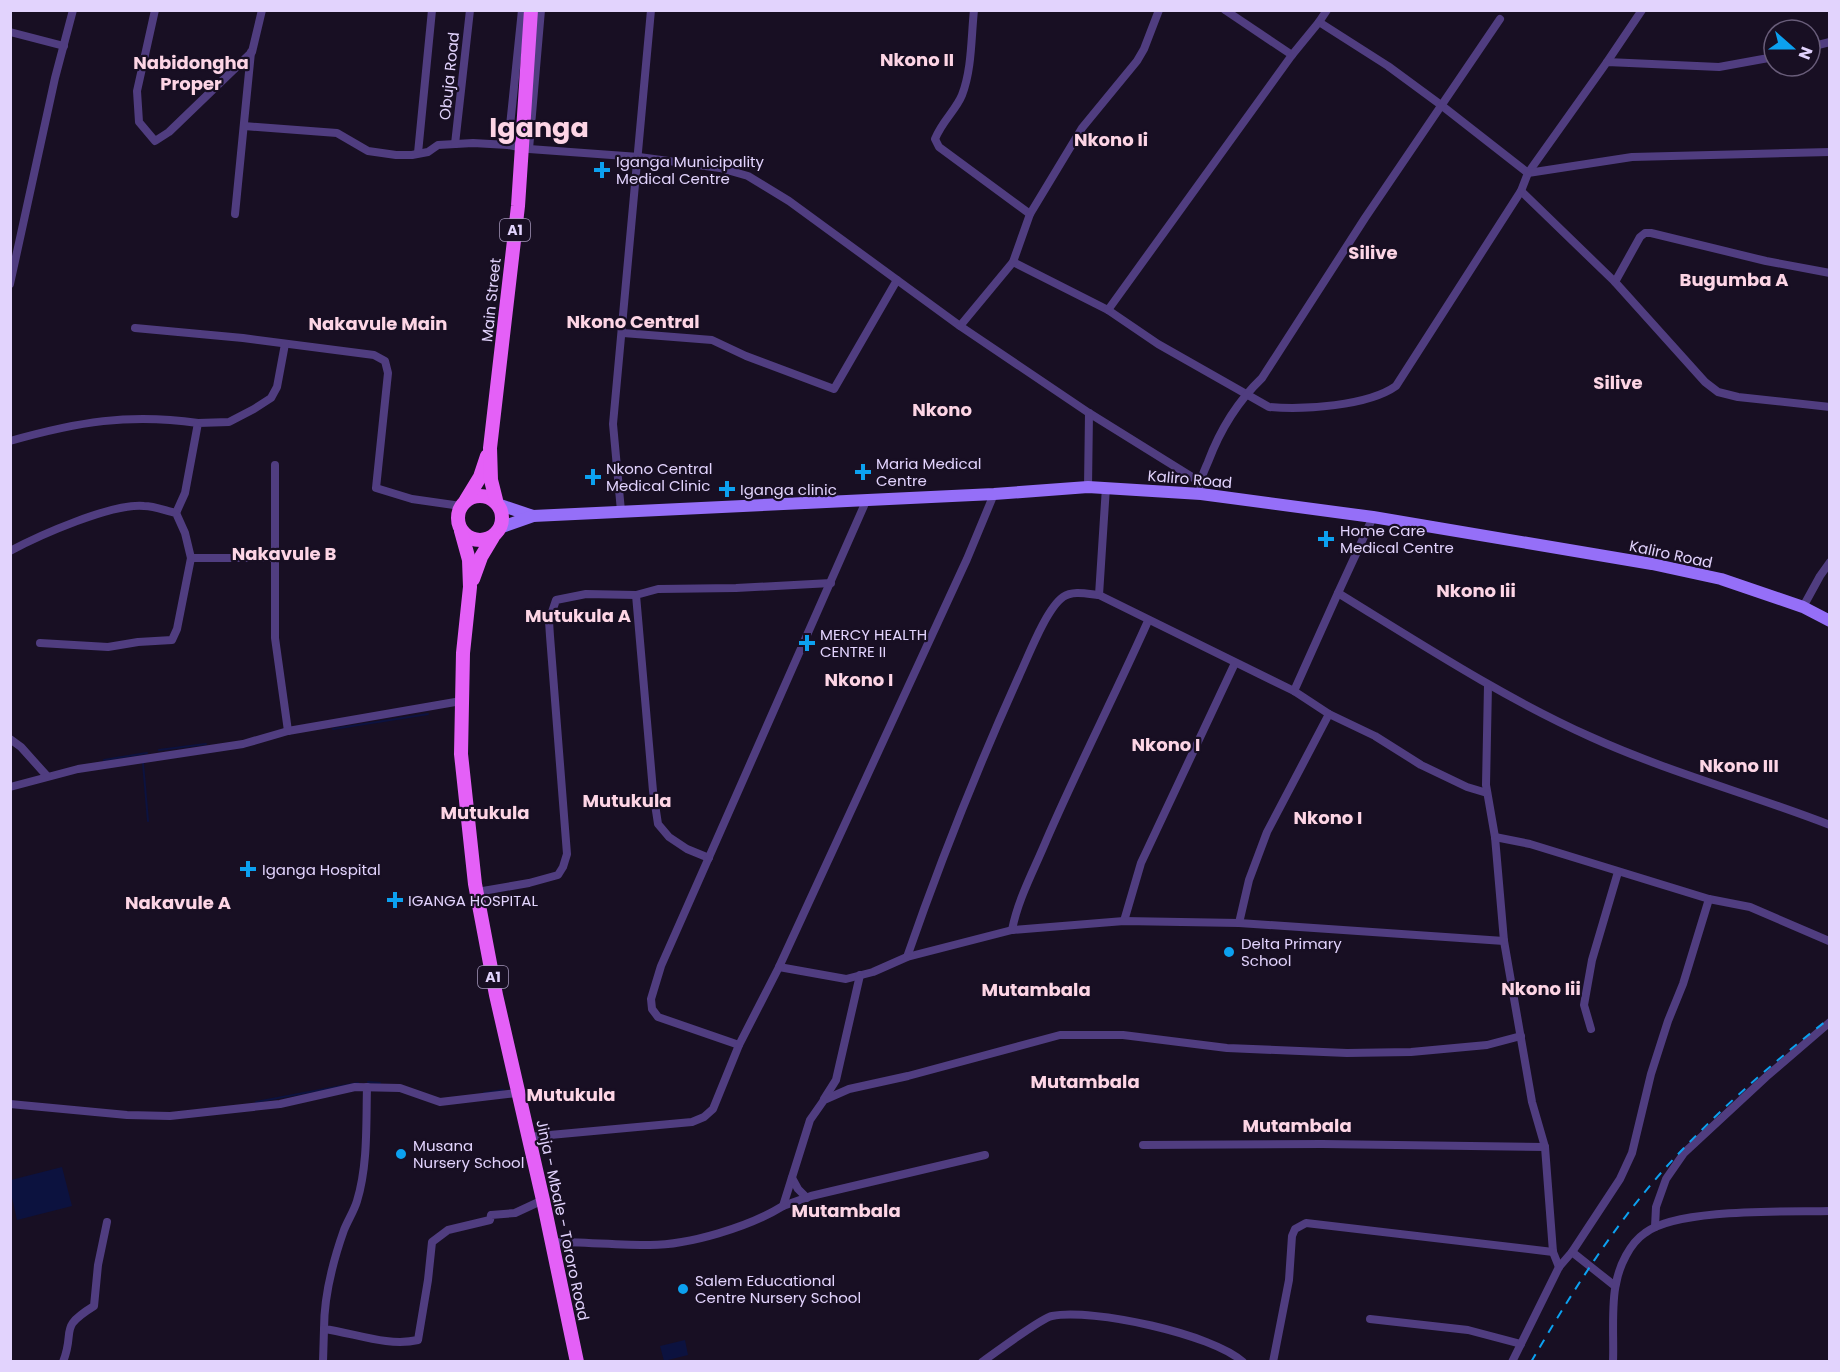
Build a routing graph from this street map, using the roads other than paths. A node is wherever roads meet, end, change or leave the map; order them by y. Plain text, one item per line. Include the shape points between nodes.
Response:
1 (73, 10) edge
2 (155, 10) edge
3 (262, 10) edge
4 (432, 10) edge
5 (470, 10) edge
6 (522, 10) edge
7 (531, 10) edge
8 (541, 10) edge
9 (651, 10) edge
10 (974, 10) edge
11 (1159, 10) edge
12 (1225, 10) edge
13 (1327, 10) edge
14 (1642, 10) edge
15 (1500, 19) dead end
16 (1318, 22) junction
17 (10, 33) edge
18 (64, 46) junction
19 (252, 52) junction
20 (1292, 54) junction
21 (1762, 59) edge
22 (1607, 62) junction
23 (1441, 105) junction
24 (244, 126) junction
25 (455, 144) junction
26 (520, 147) junction
27 (1830, 152) edge
28 (418, 153) junction
29 (639, 157) junction
30 (1528, 173) junction
31 (1521, 191) junction
32 (235, 214) dead end
33 (1030, 214) junction
34 (1013, 262) junction
35 (1830, 273) edge
36 (897, 280) junction
37 (1615, 282) junction
38 (10, 284) edge
39 (1108, 310) junction
40 (960, 326) junction
41 (135, 328) dead end
42 (623, 333) junction
43 (285, 344) junction
44 (1245, 395) junction
45 (1830, 407) edge
46 (1089, 413) junction
47 (198, 423) junction
48 (10, 441) edge
49 (490, 448) junction
50 (275, 465) dead end
51 (1088, 487) junction
52 (1106, 487) junction
53 (1201, 488) junction
54 (994, 494) junction
55 (867, 500) junction
56 (464, 503) junction
57 (498, 503) junction
58 (621, 511) junction
59 (176, 513) junction
60 (533, 516) junction
61 (1373, 517) junction
62 (461, 531) junction
63 (497, 532) junction
64 (10, 551) edge
65 (191, 558) junction
66 (276, 558) junction
67 (1830, 562) edge
68 (831, 583) junction
69 (470, 587) junction
70 (1338, 593) junction
71 (636, 595) junction
72 (1099, 595) junction
73 (1803, 607) junction
74 (1148, 621) junction
75 (1830, 621) edge
76 (40, 644) dead end
77 (1234, 663) junction
78 (1488, 685) junction
79 (1293, 691) junction
80 (460, 701) junction
81 (1329, 714) junction
82 (288, 732) junction
83 (10, 739) edge
84 (47, 776) junction
85 (10, 787) edge
86 (1487, 793) junction
87 (1830, 825) edge
88 (1495, 837) junction
89 (709, 858) junction
90 (1618, 872) junction
91 (477, 892) junction
92 (1708, 899) junction
93 (1124, 921) junction
94 (1239, 923) junction
95 (1012, 930) junction
96 (1504, 941) junction
97 (1829, 941) edge
98 (907, 957) junction
99 (779, 967) junction
100 (860, 975) junction
101 (1830, 1022) edge
102 (1591, 1029) dead end
103 (1521, 1036) junction
104 (739, 1045) junction
105 (367, 1087) junction
106 (517, 1093) junction
107 (824, 1100) junction
108 (10, 1104) edge
109 (528, 1137) junction
110 (1143, 1145) dead end
111 (1545, 1147) junction
112 (985, 1155) dead end
113 (792, 1178) junction
114 (807, 1198) junction
115 (543, 1200) junction
116 (783, 1206) junction
117 (1830, 1211) edge
118 (107, 1222) dead end
119 (1655, 1227) junction
120 (552, 1242) junction
121 (1572, 1251) junction
122 (1553, 1252) junction
123 (1558, 1267) junction
124 (1615, 1286) junction
125 (1370, 1319) dead end
126 (324, 1329) junction
127 (1521, 1344) junction
128 (63, 1362) edge
129 (323, 1362) edge
130 (577, 1362) edge
131 (982, 1362) edge
132 (1243, 1362) edge
133 (1273, 1362) edge
134 (1512, 1362) edge
135 (1613, 1362) edge

1 - 18 street
2 - 19 street via 137,91 139,122 155,141
3 - 19 street
4 - 28 street
5 - 25 street, Obuja Road
6 - 26 street, Main Street
7 - 26 main road, Main Street / A1
8 - 26 street, Main Street
9 - 29 street
10 - 33 street via 962,97 940,126 936,139 939,147
11 - 33 street via 1137,61 1082,128
12 - 20 street
13 - 16 street
14 - 22 street
15 - 23 street
16 - 20 street
16 - 23 street
17 - 18 street
18 - 38 street
19 - 24 street
20 - 39 street
21 - 22 street via 1719,67
22 - 30 street
23 - 30 street
23 - 44 street via 1268,369
24 - 28 street via 337,133 368,151
24 - 32 street
25 - 26 street
25 - 28 street via 438,145
26 - 29 street
26 - 49 main road, Main Street / A1
27 - 30 street via 1632,158
29 - 36 street via 720,168 748,176
29 - 42 street
30 - 31 street
31 - 37 street
31 - 44 street via 1396,386 1364,400 1287,408 1269,407
33 - 34 street
34 - 39 street
34 - 40 street
35 - 37 street via 1645,233
36 - 40 street
36 - 42 street via 834,389 712,340
37 - 45 street via 1718,392
39 - 44 street
40 - 46 street
41 - 43 street
42 - 58 street via 613,424
43 - 47 street via 271,398 229,422
43 - 56 street via 374,355 385,362 388,373 376,488 412,499
44 - 53 street via 1219,436
46 - 51 street
46 - 53 street
47 - 48 street via 105,419
47 - 59 street via 184,493
49 - 56 main road, A1 via 480,477
49 - 57 main road, A1 via 491,480
50 - 66 street
51 - 52 main road, Kaliro Road
51 - 54 main road, Kaliro Road
52 - 53 main road, Kaliro Road
52 - 72 street
53 - 61 main road, Kaliro Road
54 - 55 main road, Kaliro Road
54 - 99 street
55 - 58 main road, Kaliro Road
55 - 68 street
56 - 57 main road via 475,496
56 - 62 main road, A1 via 457,519
57 - 60 main road, Kaliro Road
57 - 63 main road, A1 via 502,515
58 - 60 main road, Kaliro Road
59 - 64 street via 144,506 116,508
59 - 65 street
60 - 63 main road, Kaliro Road
61 - 70 street
61 - 73 main road, Kaliro Road via 1652,564 1721,579
62 - 63 main road via 475,538
62 - 69 main road, Jinja - Mbale - Tororo Road / A1 via 469,560
63 - 69 main road, Jinja - Mbale - Tororo Road / A1 via 481,557
65 - 66 street
65 - 76 street via 172,640 108,647
66 - 82 street via 276,638
67 - 73 street
68 - 71 street via 658,589
68 - 89 street
69 - 80 main road, Jinja - Mbale - Tororo Road / A1
70 - 78 street
70 - 79 street
71 - 89 street via 658,824 687,849
71 - 91 street via 586,594 556,600 549,621 567,854 558,875
72 - 74 street
72 - 98 street via 1072,593 1062,597 1042,624 946,848
73 - 75 main road, Kaliro Road
74 - 77 street
74 - 95 street via 1016,908
77 - 79 street
77 - 93 street via 1140,863
78 - 86 street
78 - 87 street via 1591,737 1665,768
79 - 81 street
80 - 82 street
80 - 91 main road, Jinja - Mbale - Tororo Road / A1 via 464,789
81 - 86 street via 1375,736 1421,765
81 - 94 street via 1267,832 1249,880
82 - 84 street via 243,744
83 - 84 street
84 - 85 street
86 - 88 street
88 - 90 street
88 - 96 street
89 - 104 street via 661,966 651,1009 658,1017
90 - 92 street
90 - 102 street via 1592,960 1584,1005
91 - 106 main road, Jinja - Mbale - Tororo Road / A1
92 - 97 street via 1750,907
92 - 121 street via 1651,1074 1632,1153 1620,1179
93 - 94 street
93 - 95 street
94 - 96 street
95 - 98 street
96 - 103 street
98 - 100 street
99 - 100 street via 846,979
99 - 104 street
100 - 107 street via 836,1080
101 - 119 street via 1684,1153 1666,1179 1656,1208
103 - 107 street via 1487,1045 1347,1053 1227,1048 1124,1035 1060,1035 849,1089
103 - 111 street via 1532,1102
104 - 109 street via 713,1109 704,1117 692,1122
105 - 106 street via 400,1088 440,1102
105 - 108 street via 280,1104 170,1116
105 - 126 street via 364,1159 357,1200 333,1269
106 - 109 main road, Jinja - Mbale - Tororo Road / A1
107 - 113 street via 810,1120
109 - 115 main road, Jinja - Mbale - Tororo Road / A1
110 - 111 street
111 - 122 street
112 - 114 street
113 - 114 street
113 - 116 street
114 - 116 street
115 - 120 main road, Jinja - Mbale - Tororo Road / A1
115 - 126 street via 514,1213 490,1215 490,1220 448,1230 432,1242 418,1340 389,1341
116 - 120 street via 765,1217 719,1233 652,1245
117 - 119 street via 1685,1217
118 - 128 street via 94,1306 74,1319
119 - 124 street via 1632,1246
120 - 130 main road, Jinja - Mbale - Tororo Road / A1
121 - 123 street
121 - 124 street
122 - 123 street
122 - 133 street via 1300,1225 1292,1236 1289,1280
123 - 127 street
124 - 135 street
125 - 127 street via 1468,1330
126 - 129 street
127 - 134 street
131 - 132 street via 1050,1316 1086,1316 1165,1328 1211,1344

